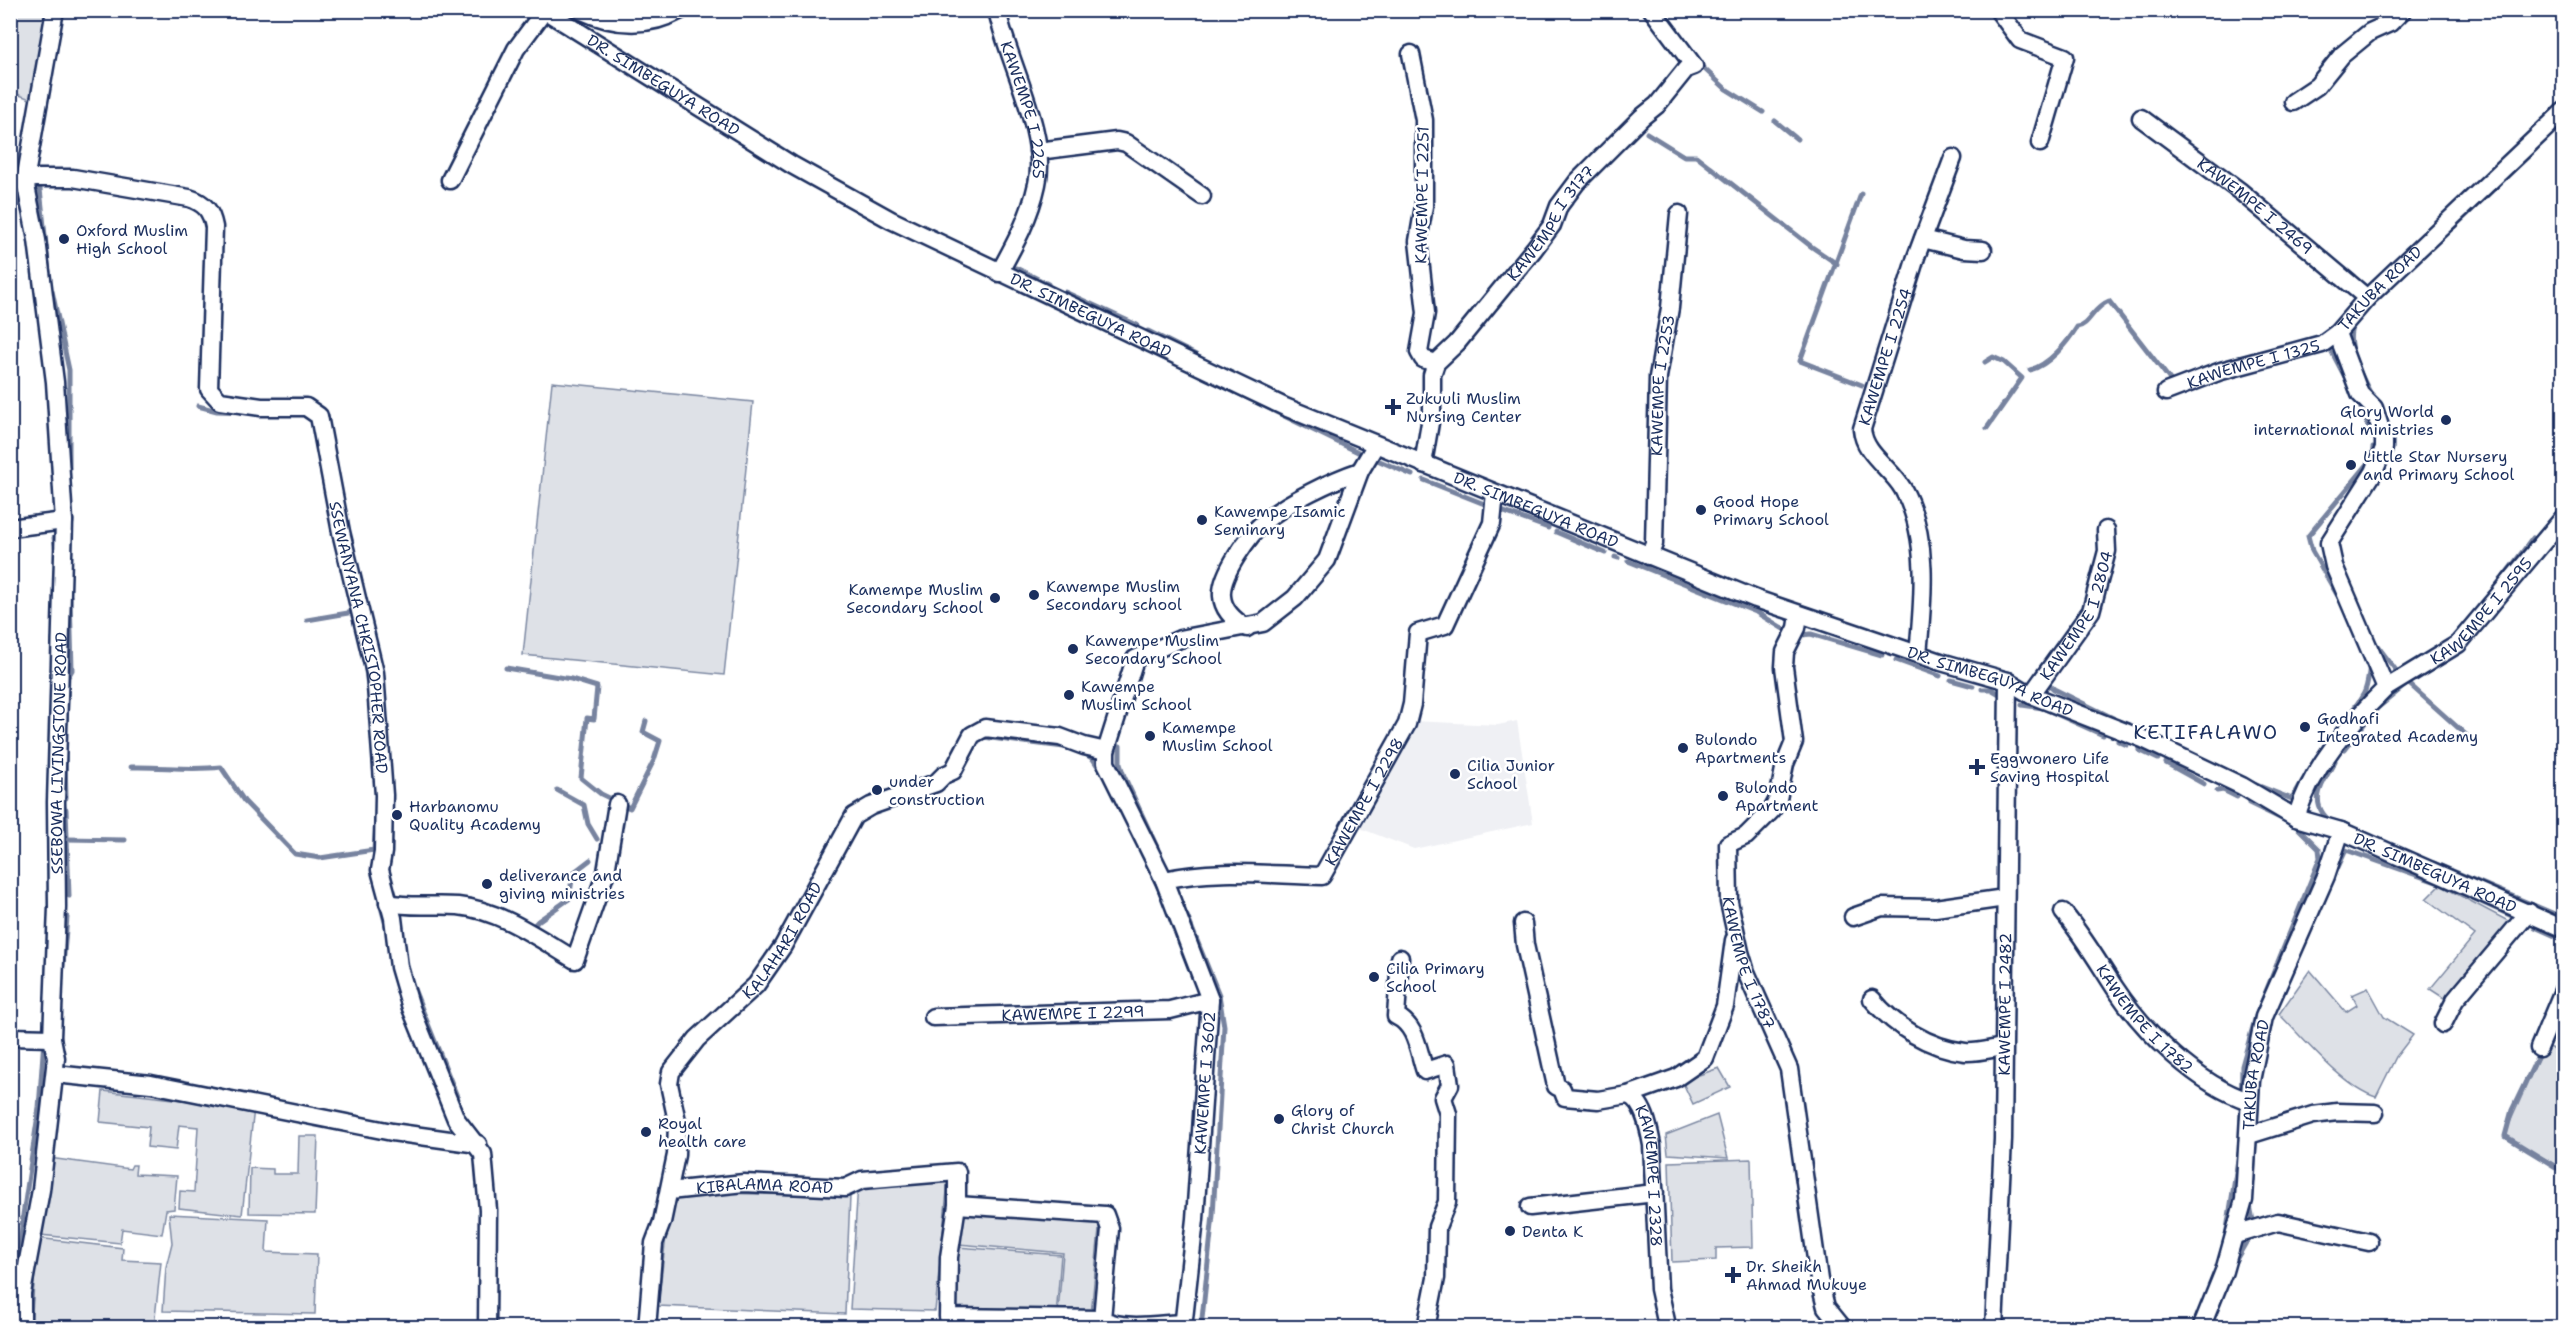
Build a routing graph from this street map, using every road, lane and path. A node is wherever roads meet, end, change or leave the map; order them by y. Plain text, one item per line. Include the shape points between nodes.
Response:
1 (55, 10) edge
2 (580, 10) edge
3 (681, 10) edge
4 (997, 10) edge
5 (1652, 10) edge
6 (1998, 10) edge
7 (2403, 10) edge
8 (545, 11) edge
9 (1411, 54) dead end
10 (2293, 102) dead end
11 (2564, 111) edge
12 (2141, 118) dead end
13 (2040, 143) dead end
14 (1038, 151) junction
15 (1953, 158) dead end
16 (450, 180) dead end
17 (18, 182) edge
18 (1202, 196) dead end
19 (1679, 214) dead end
20 (1923, 239) junction
21 (1983, 249) dead end
22 (999, 273) junction
23 (2367, 298) junction
24 (2337, 333) junction
25 (1436, 363) junction
26 (2166, 392) dead end
27 (1376, 446) junction
28 (1423, 464) junction
29 (1360, 471) junction
30 (1495, 494) junction
31 (2564, 517) edge
32 (64, 521) junction
33 (10, 528) edge
34 (2106, 530) dead end
35 (1649, 556) junction
36 (1799, 615) junction
37 (1246, 628) junction
38 (1918, 654) junction
39 (2008, 681) junction
40 (2386, 688) junction
41 (2031, 694) junction
42 (1106, 751) junction
43 (617, 804) dead end
44 (2296, 818) junction
45 (2341, 831) junction
46 (1164, 880) junction
47 (2005, 898) junction
48 (388, 903) junction
49 (2063, 912) dead end
50 (2529, 912) junction
51 (1853, 917) dead end
52 (1523, 923) dead end
53 (2564, 929) edge
54 (1735, 930) junction
55 (1401, 958) dead end
56 (2564, 988) edge
57 (1872, 999) dead end
58 (1210, 1000) junction
59 (933, 1017) dead end
60 (2443, 1024) dead end
61 (10, 1036) edge
62 (52, 1038) junction
63 (2003, 1047) junction
64 (2539, 1048) dead end
65 (55, 1074) junction
66 (1628, 1095) junction
67 (2249, 1101) junction
68 (2375, 1113) dead end
69 (2249, 1135) junction
70 (478, 1144) junction
71 (669, 1191) junction
72 (1655, 1193) junction
73 (957, 1206) junction
74 (1530, 1208) dead end
75 (2235, 1235) junction
76 (2369, 1242) dead end
77 (1102, 1319) junction
78 (1183, 1325) edge
79 (22, 1328) edge
80 (487, 1328) edge
81 (647, 1328) edge
82 (1426, 1328) edge
83 (1664, 1328) edge
84 (1843, 1328) edge
85 (1994, 1328) edge
86 (2200, 1328) edge

1 - 17 street
2 - 3 street via 595,17 642,24
4 - 14 street, KAWEMPE I 2265
5 - 25 street, KAWEMPE I 3177 via 1694,66 1686,69 1657,105 1577,182 1534,249
6 - 13 street via 2020,40 2065,57
7 - 10 street via 2342,55 2317,86
8 - 16 street via 516,50
8 - 22 street, DR. SIMBEGUYA ROAD via 792,165
9 - 25 street, KAWEMPE I 2251 via 1424,120 1424,206 1419,241 1426,313 1419,352 1423,359
11 - 23 street, TAKUBA ROAD
12 - 23 street, KAWEMPE I 2469 via 2241,192
14 - 18 street via 1125,143
14 - 22 street, KAWEMPE I 2265 via 1038,182 1023,230
15 - 20 street, KAWEMPE I 2254
17 - 32 street, SSEBOWA LIVINGSTONE ROAD via 37,240 55,382
17 - 48 street, SSEWANYANA CHRISTOPHER ROAD via 73,178 189,198 206,206 214,227 209,389 220,401 261,407 306,407 319,416 341,532 375,673 384,795 380,870
19 - 35 street, KAWEMPE I 2253 via 1670,308 1658,377 1654,544
20 - 21 street via 1964,249
20 - 38 street, KAWEMPE I 2254 via 1862,429 1867,447 1896,477 1917,531 1923,588
22 - 27 street, DR. SIMBEGUYA ROAD
23 - 24 street, TAKUBA ROAD
24 - 26 street, KAWEMPE I 1325 via 2322,344 2238,366
24 - 40 street, TAKUBA ROAD via 2360,394 2374,408 2384,448 2374,472 2329,543 2334,566
25 - 28 street
27 - 28 street, DR. SIMBEGUYA ROAD
27 - 29 street
28 - 30 street, DR. SIMBEGUYA ROAD
29 - 37 street via 1327,560 1286,606 1263,623
29 - 37 street via 1336,478 1266,520 1245,543 1230,568 1222,595 1227,611
30 - 35 street, DR. SIMBEGUYA ROAD
30 - 46 street, KAWEMPE I 2298 via 1492,523 1444,625 1418,633 1407,724 1322,876 1215,873
31 - 40 street, KAWEMPE I 2595 via 2458,644
32 - 33 street
32 - 62 street, SSEBOWA LIVINGSTONE ROAD
34 - 41 street, KAWEMPE I 2804 via 2107,551 2091,611
35 - 36 street, DR. SIMBEGUYA ROAD
36 - 38 street, DR. SIMBEGUYA ROAD
36 - 54 street, KAWEMPE I 1787 via 1785,652 1794,742 1778,799 1746,836 1728,844 1726,878
37 - 42 street via 1180,639 1135,659
38 - 39 street, DR. SIMBEGUYA ROAD
39 - 41 street, DR. SIMBEGUYA ROAD
39 - 47 street, KAWEMPE I 2482
40 - 44 street via 2322,764
41 - 44 street, DR. SIMBEGUYA ROAD via 2163,749 2242,786
42 - 46 street, KAWEMPE I 3602 via 1106,763
42 - 71 street, KALAHARI ROAD via 1060,736 985,728 972,735 953,771 936,783 871,806 855,816 783,945 756,985 703,1033 671,1072 669,1084 677,1121
43 - 48 street via 606,872 575,960 515,925 483,913 459,906
44 - 45 street, DR. SIMBEGUYA ROAD
45 - 50 street, DR. SIMBEGUYA ROAD
45 - 67 street, TAKUBA ROAD via 2326,876 2265,1017
46 - 58 street, KAWEMPE I 3602
47 - 51 street via 1935,908 1882,907
47 - 63 street, KAWEMPE I 2482
48 - 70 street, SSEWANYANA CHRISTOPHER ROAD via 411,1008 456,1119
49 - 67 street, KAWEMPE I 1782 via 2131,1008 2186,1066 2208,1083
50 - 53 street, DR. SIMBEGUYA ROAD
50 - 60 street via 2455,1000
52 - 66 street, KAWEMPE I 2328 via 1556,1086 1565,1097 1578,1100
54 - 66 street via 1725,1006 1705,1058 1676,1078
54 - 84 street, KAWEMPE I 1787 via 1746,972 1789,1069 1821,1290 1831,1315
55 - 82 street via 1396,1016 1406,1020 1420,1048 1425,1071 1447,1064 1450,1085 1443,1098 1448,1114 1447,1202 1437,1227 1436,1278
56 - 64 street
57 - 63 street via 1925,1041 1965,1052
58 - 59 street, KAWEMPE I 2299 via 1170,1010
58 - 78 street, KAWEMPE I 3602 via 1195,1219
61 - 62 street
62 - 65 street, SSEBOWA LIVINGSTONE ROAD
63 - 85 street, KAWEMPE I 2482
65 - 70 street via 151,1084 392,1132
65 - 79 street, SSEBOWA LIVINGSTONE ROAD via 41,1190 22,1293
66 - 72 street, KAWEMPE I 2328 via 1634,1097 1647,1122
67 - 69 street, TAKUBA ROAD
68 - 69 street via 2313,1115
69 - 75 street, TAKUBA ROAD via 2244,1200
70 - 80 street, SSEWANYANA CHRISTOPHER ROAD via 483,1154 488,1210
71 - 73 street, KIBALAMA ROAD via 744,1183 845,1188 862,1180 957,1172
71 - 81 street, KALAHARI ROAD via 654,1243
72 - 74 street
72 - 83 street, KAWEMPE I 2328
73 - 77 street via 1105,1215 1110,1229
73 - 77 street, KIBALAMA ROAD via 949,1257 948,1317
75 - 76 street via 2278,1222
75 - 86 street, TAKUBA ROAD
77 - 78 street via 1111,1324

